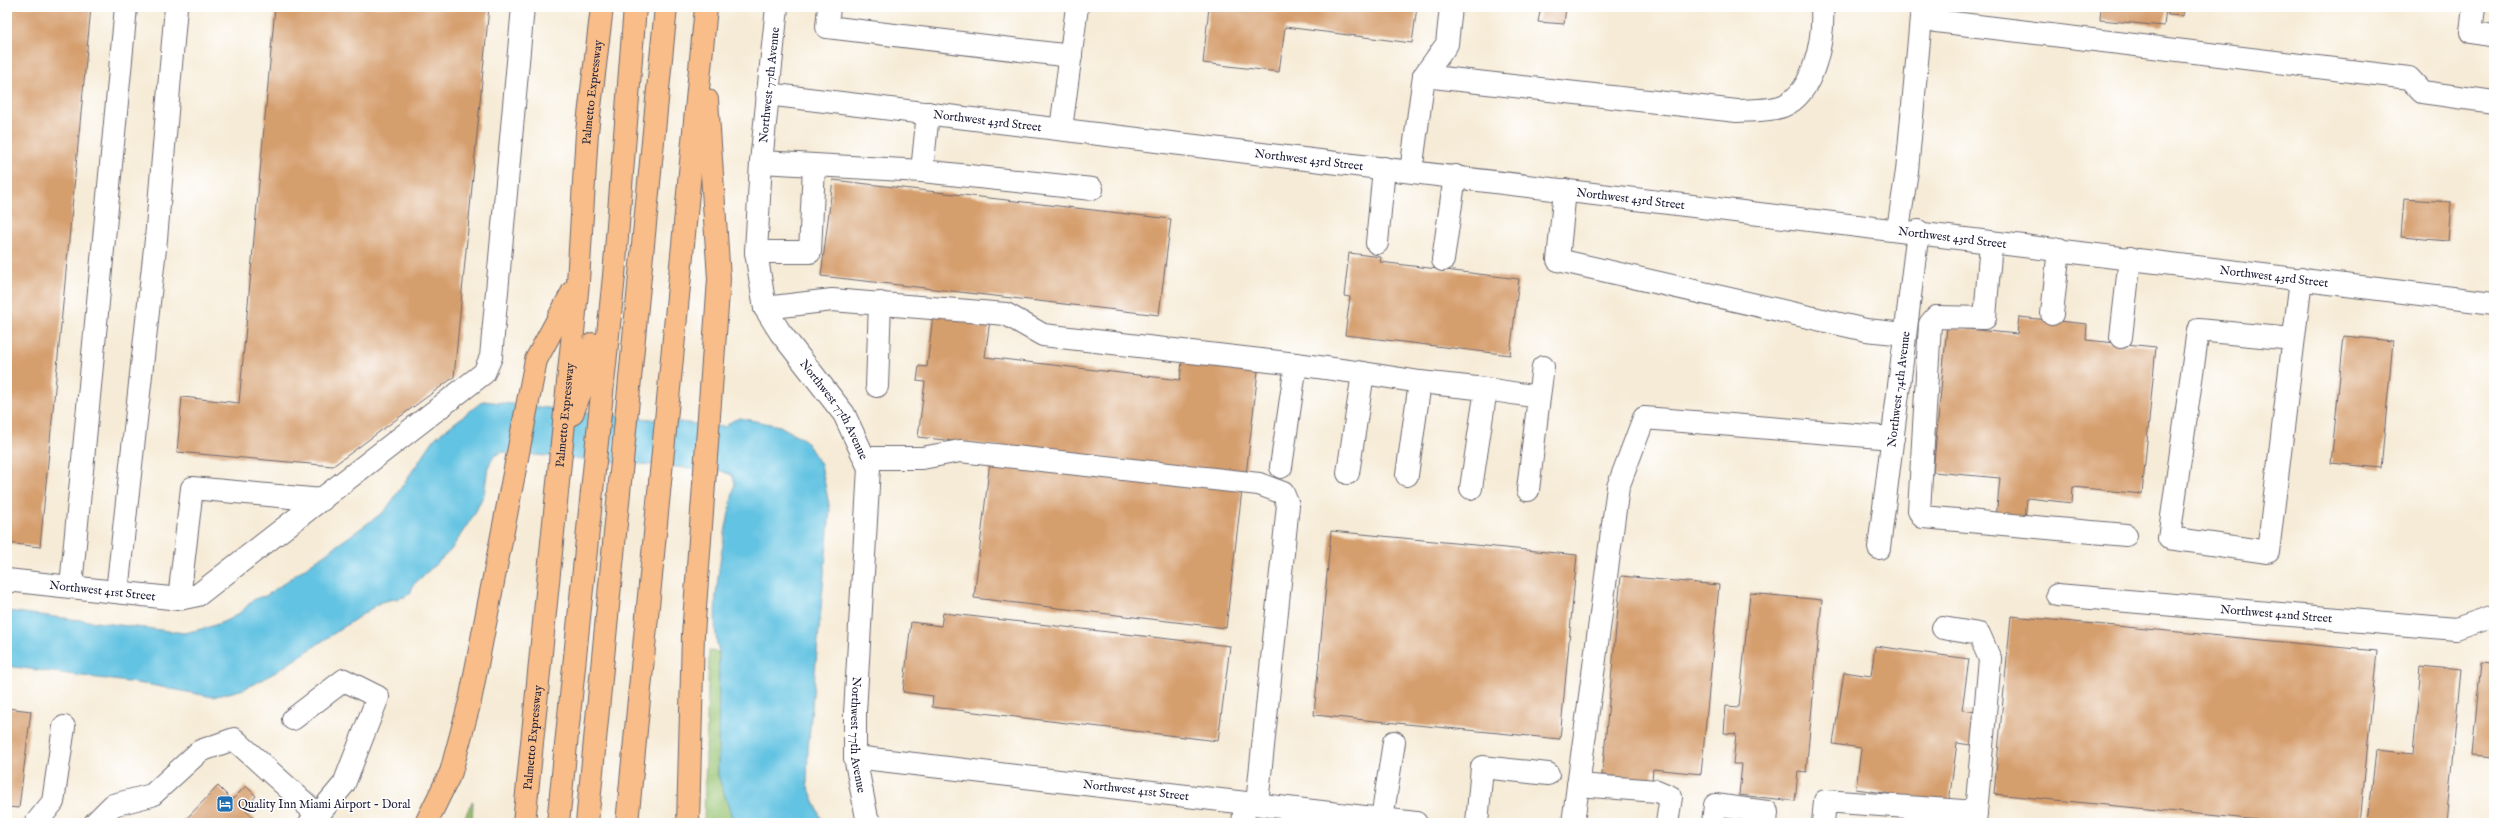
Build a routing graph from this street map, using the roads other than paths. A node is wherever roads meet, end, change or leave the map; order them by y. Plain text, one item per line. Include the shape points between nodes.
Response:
1 (126, 7) edge
2 (176, 7) edge
3 (523, 7) edge
4 (602, 7) edge
5 (635, 7) edge
6 (666, 7) edge
7 (706, 7) edge
8 (777, 7) edge
9 (829, 7) edge
10 (1077, 7) edge
11 (1451, 7) edge
12 (1822, 7) edge
13 (2474, 7) edge
14 (1929, 14) edge
15 (703, 32) junction
16 (2494, 36) edge
17 (1071, 56) junction
18 (629, 71) junction
19 (1424, 76) junction
20 (767, 94) junction
21 (2494, 102) edge
22 (928, 113) junction
23 (1061, 129) junction
24 (761, 162) junction
25 (814, 166) junction
26 (1384, 168) junction
27 (922, 171) junction
28 (1411, 171) junction
29 (1455, 176) junction
30 (1092, 189) dead end
31 (1565, 190) junction
32 (1908, 230) junction
33 (1991, 242) junction
34 (1377, 243) dead end
35 (2059, 249) junction
36 (756, 252) junction
37 (2130, 258) junction
38 (1443, 260) dead end
39 (2301, 279) junction
40 (578, 282) junction
41 (880, 303) junction
42 (2494, 303) edge
43 (765, 308) junction
44 (2052, 314) dead end
45 (1905, 334) junction
46 (2121, 337) dead end
47 (2293, 339) junction
48 (1296, 364) junction
49 (1543, 367) dead end
50 (1363, 373) junction
51 (1420, 382) junction
52 (877, 386) dead end
53 (1486, 389) junction
54 (1539, 397) junction
55 (570, 408) junction
56 (1893, 438) junction
57 (865, 458) junction
58 (1281, 467) dead end
59 (1348, 473) dead end
60 (1407, 475) dead end
61 (1471, 488) dead end
62 (1528, 490) dead end
63 (322, 500) junction
64 (2126, 535) dead end
65 (1879, 548) dead end
66 (7, 580) edge
67 (71, 586) junction
68 (117, 592) junction
69 (2057, 595) dead end
70 (188, 597) junction
71 (2494, 616) edge
72 (1943, 628) dead end
73 (293, 719) dead end
74 (64, 727) dead end
75 (1394, 742) dead end
76 (855, 757) junction
77 (1548, 774) dead end
78 (1578, 785) junction
79 (1248, 810) edge
80 (1976, 818) edge
81 (314, 819) edge
82 (1382, 819) junction
83 (36, 823) edge
84 (95, 823) edge
85 (426, 823) edge
86 (524, 823) edge
87 (558, 823) edge
88 (587, 823) edge
89 (627, 823) edge
90 (688, 823) edge
91 (870, 823) edge
92 (1416, 823) edge
93 (1477, 823) edge
94 (1573, 823) edge
95 (1667, 823) edge
96 (1713, 823) edge
97 (1766, 823) edge
98 (1823, 823) edge

1 - 67 street
2 - 68 street via 156,239
3 - 63 street via 488,366 476,381
4 - 40 highway, Palmetto Expressway via 587,132
5 - 18 highway
6 - 88 highway
7 - 15 highway
8 - 20 street, Northwest 77th Avenue
9 - 17 street via 827,26
10 - 17 street
11 - 19 street via 1447,44
12 - 19 street via 1816,64 1807,87 1784,106 1737,111
13 - 16 street via 2471,32
14 - 21 street via 2409,78 2422,92
14 - 32 street, Northwest 74th Avenue via 1907,172
15 - 89 highway
15 - 90 highway via 719,279 693,642
17 - 23 street
18 - 55 highway via 589,370
18 - 87 highway via 614,276
19 - 28 street
20 - 22 street, Northwest 43rd Street
20 - 24 street, Northwest 77th Avenue
22 - 23 street, Northwest 43rd Street
22 - 27 street
23 - 26 street, Northwest 43rd Street
24 - 25 street
24 - 36 street, Northwest 77th Avenue
25 - 27 street
25 - 36 street via 810,252
26 - 28 street, Northwest 43rd Street
26 - 34 street
27 - 30 street
28 - 29 street, Northwest 43rd Street
29 - 31 street, Northwest 43rd Street
29 - 38 street
31 - 32 street, Northwest 43rd Street
31 - 45 street via 1558,260 1866,330
32 - 33 street, Northwest 43rd Street
32 - 45 street, Northwest 74th Avenue
33 - 35 street, Northwest 43rd Street
33 - 64 street via 1985,318 1936,317 1930,324 1919,512 1923,517
35 - 37 street, Northwest 43rd Street
35 - 44 street
36 - 43 street, Northwest 77th Avenue
37 - 39 street, Northwest 43rd Street
37 - 46 street
39 - 42 street, Northwest 43rd Street
39 - 47 street
40 - 55 highway, Palmetto Expressway
40 - 85 highway via 536,360 470,701 451,772
41 - 43 street via 832,300
41 - 48 street via 1006,314 1043,335
41 - 52 street
43 - 57 street, Northwest 77th Avenue via 780,332 844,414
45 - 56 street, Northwest 74th Avenue
47 - 47 street via 2268,552 2169,538 2198,330
48 - 50 street
48 - 58 street
49 - 54 street
50 - 51 street
50 - 59 street
51 - 53 street
51 - 60 street
53 - 54 street
53 - 61 street
54 - 62 street
55 - 86 highway, Palmetto Expressway via 563,432
56 - 65 street, Northwest 74th Avenue
56 - 78 street via 1644,418 1618,486
57 - 76 street, Northwest 77th Avenue via 869,468 855,713
57 - 79 street via 922,458 960,451 1259,484 1283,494 1288,505
63 - 70 street
63 - 70 street via 192,488
66 - 67 street, Northwest 41st Street
67 - 68 street, Northwest 41st Street
68 - 70 street, Northwest 41st Street
69 - 71 street, Northwest 42nd Street via 2456,629
72 - 80 street via 1979,634 1990,659
73 - 81 street via 344,680 378,697 344,784
74 - 83 street via 53,802
75 - 82 street
76 - 79 street, Northwest 41st Street
76 - 91 street, Northwest 77th Avenue
77 - 93 street via 1482,767
78 - 94 street
78 - 95 street via 1657,792 1671,797
79 - 82 street, Northwest 41st Street
80 - 98 street via 1825,801
81 - 84 street via 234,739 200,751 152,795 113,804
82 - 92 street, Northwest 41st Street
96 - 97 street via 1715,805 1767,812

